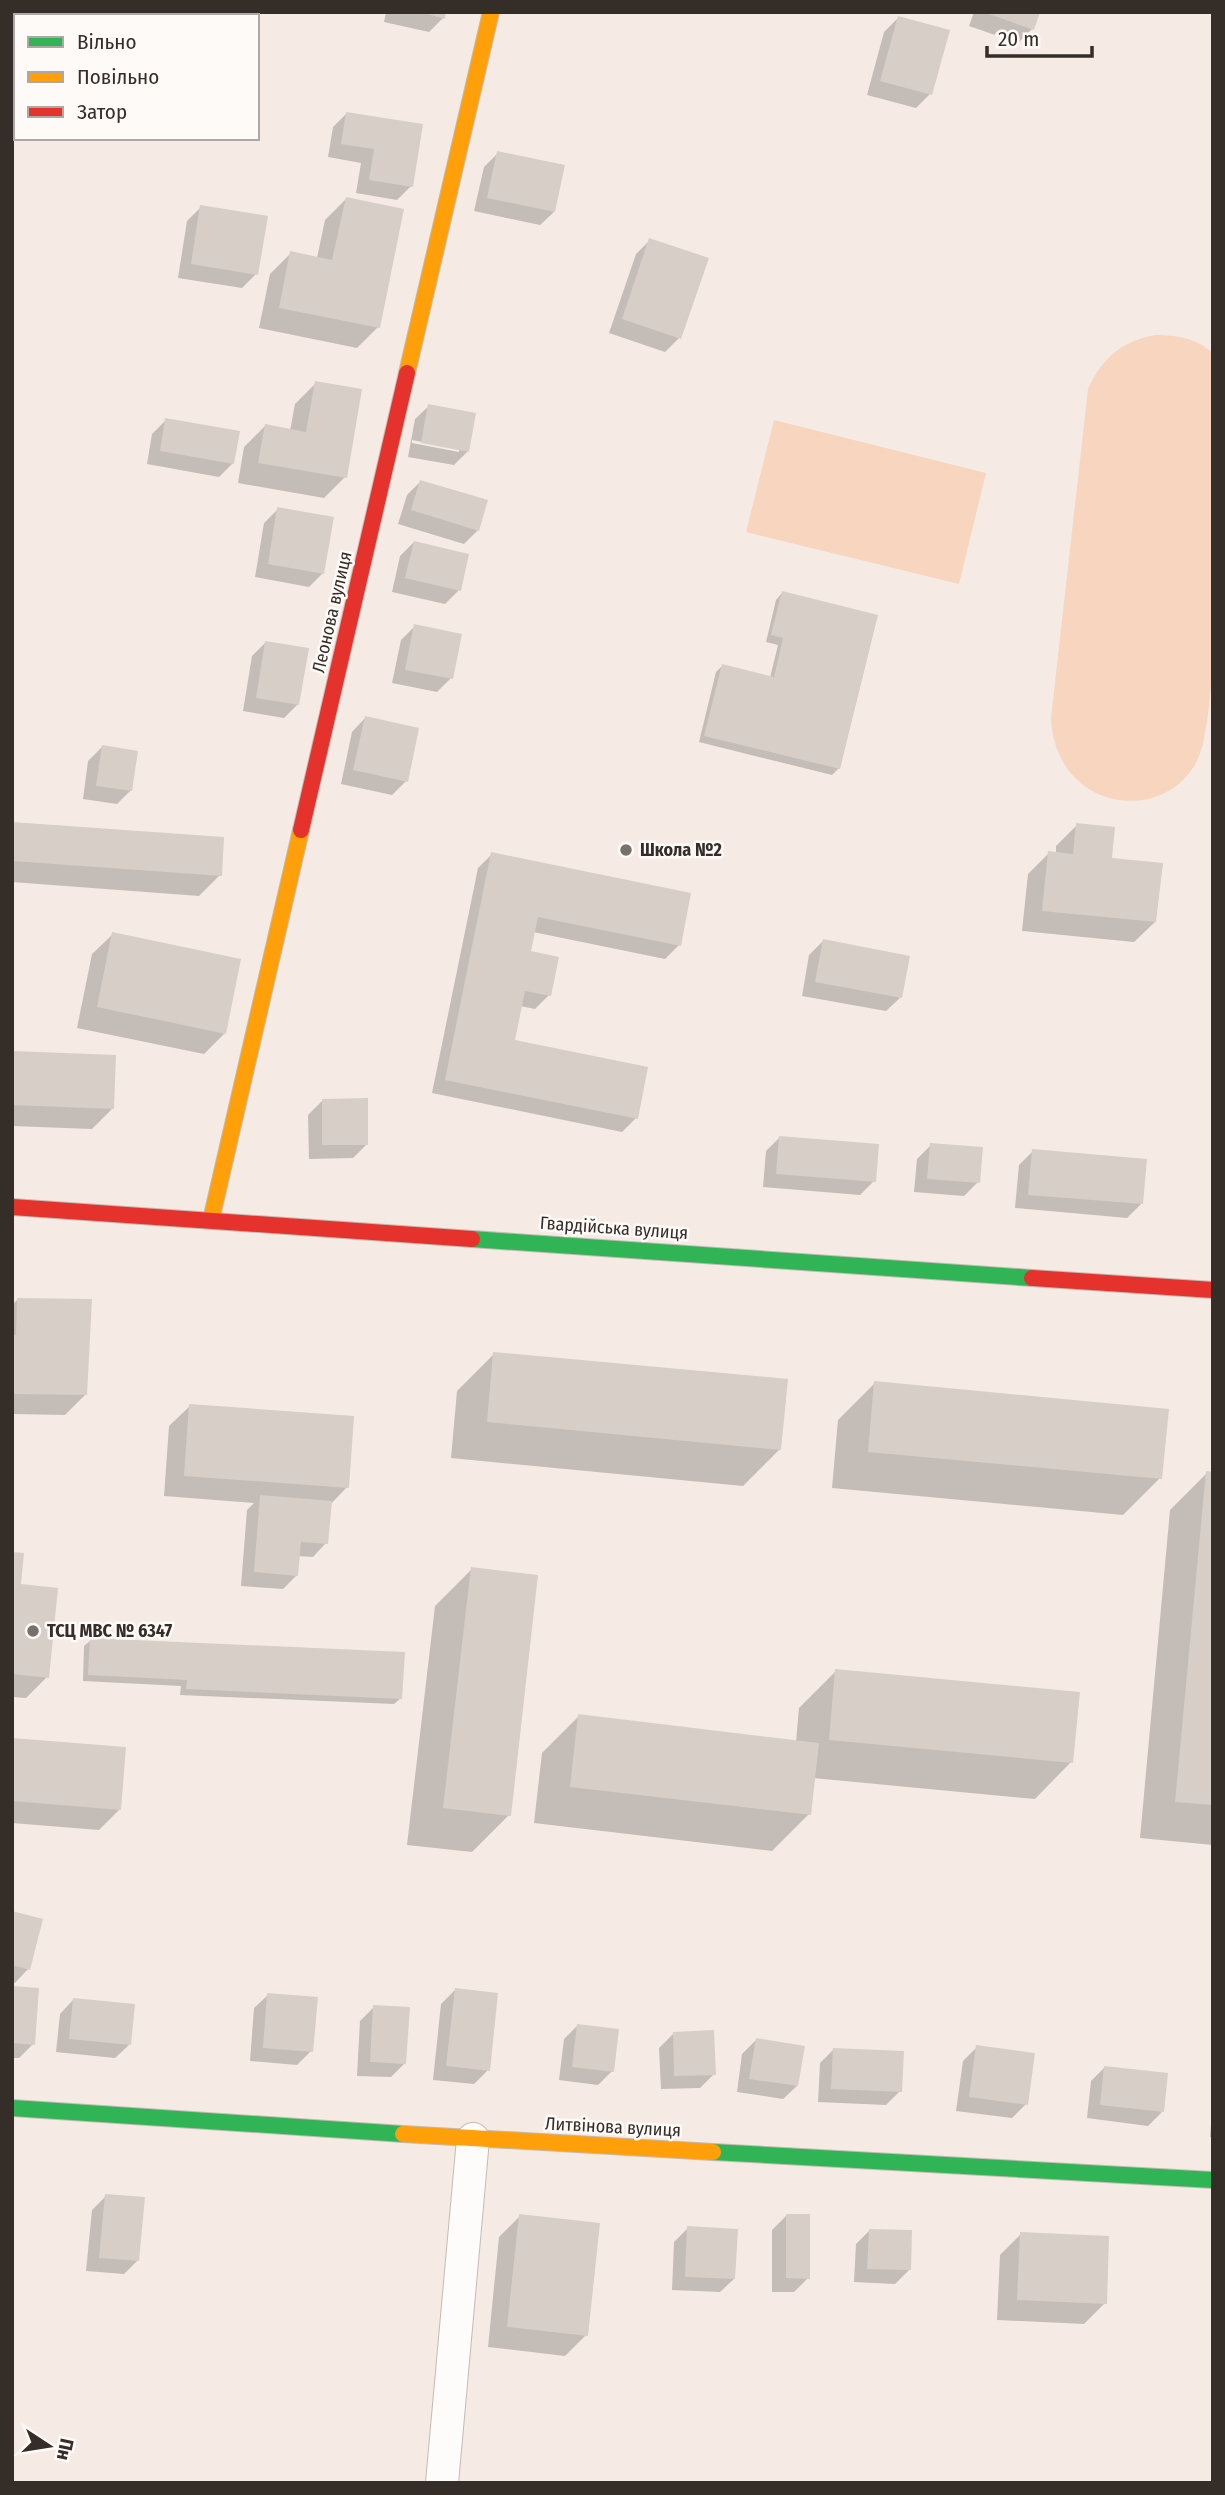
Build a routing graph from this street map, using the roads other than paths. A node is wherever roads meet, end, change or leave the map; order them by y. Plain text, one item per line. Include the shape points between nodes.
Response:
1 (491, 12) edge
2 (12, 1207) edge
3 (211, 1220) junction
4 (1213, 1290) edge
5 (12, 2108) edge
6 (473, 2138) junction
7 (1213, 2180) edge
8 (442, 2483) edge

1 - 3 street, Леонова вулиця
2 - 3 street, Гвардійська вулиця
3 - 4 street, Гвардійська вулиця
5 - 6 street, Литвінова вулиця
6 - 7 street, Литвінова вулиця
6 - 8 street

